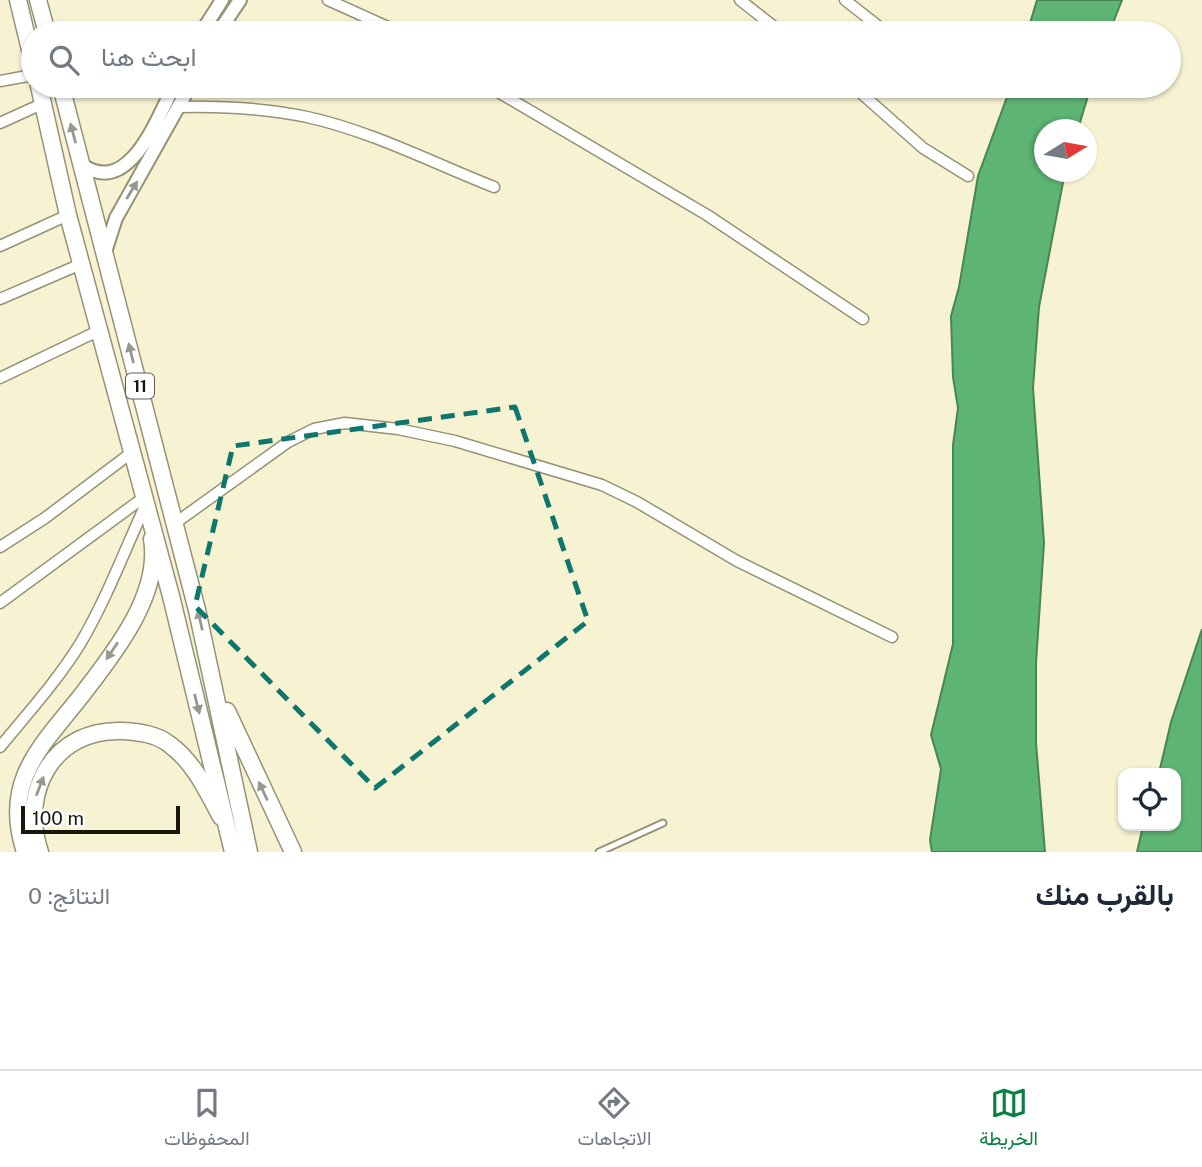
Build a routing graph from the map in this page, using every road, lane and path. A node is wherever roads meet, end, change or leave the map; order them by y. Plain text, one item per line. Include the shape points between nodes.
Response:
1 (18, 0) edge
2 (38, 0) edge
3 (222, 0) edge
4 (240, 0) edge
5 (328, 0) edge
6 (740, 0) edge
7 (845, 0) edge
8 (23, 21) edge
9 (44, 21) edge
10 (209, 21) edge
11 (226, 21) edge
12 (374, 21) edge
13 (767, 21) edge
14 (872, 21) edge
15 (21, 77) edge
16 (0, 81) edge
17 (43, 98) edge
18 (64, 98) edge
19 (168, 98) edge
20 (184, 98) edge
21 (508, 98) edge
22 (867, 98) edge
23 (44, 103) junction
24 (179, 107) junction
25 (158, 116) junction
26 (0, 123) edge
27 (170, 123) junction
28 (81, 164) junction
29 (968, 176) dead end
30 (494, 187) dead end
31 (68, 215) junction
32 (0, 246) edge
33 (105, 252) junction
34 (81, 264) junction
35 (0, 299) edge
36 (119, 303) junction
37 (93, 310) junction
38 (863, 319) dead end
39 (98, 331) junction
40 (0, 378) edge
41 (131, 453) junction
42 (145, 508) junction
43 (174, 524) junction
44 (0, 547) edge
45 (0, 603) edge
46 (892, 637) dead end
47 (216, 687) junction
48 (0, 747) edge
49 (663, 823) dead end
50 (227, 828) junction
51 (25, 852) edge
52 (40, 852) edge
53 (233, 852) edge
54 (249, 852) edge
55 (293, 852) edge
56 (599, 852) edge

1 - 8 main road
2 - 9 main road
3 - 10 street
4 - 11 street
5 - 12 street
6 - 13 street
7 - 14 street
15 - 16 street
17 - 23 main road, 11
28 -> 18 main road, 11
19 - 25 street
20 - 24 street
21 - 38 street via 707,215
22 - 29 street via 923,148
23 - 26 street
23 - 31 main road, 11
24 - 27 street
24 - 30 street via 258,109 310,118
25 - 27 street
25 - 28 street via 134,158 122,169 101,173
33 -> 27 street via 116,218
28 - 33 main road, 11
31 - 32 street
31 - 34 main road, 11
33 - 36 main road, 11
34 - 35 street
34 - 37 main road, 11
36 - 37 main road
43 -> 36 main road, 11
37 - 39 main road, 11
39 - 40 street
39 - 41 main road, 11
41 - 42 main road, 11
41 - 44 street
42 - 45 street
42 - 48 street via 81,641
42 -> 50 main road, 11
42 -> 51 main road via 152,567 135,615 27,767 18,811
43 - 46 street via 288,442 314,429 345,423 398,429 455,441 602,485 737,561
47 -> 43 main road, 11
47 - 54 main road, 11
55 -> 47 main road
49 - 56 lane
52 -> 50 main road via 32,822 43,775 51,762 78,740 107,731 138,732 168,743 186,758
50 - 53 main road, 11

